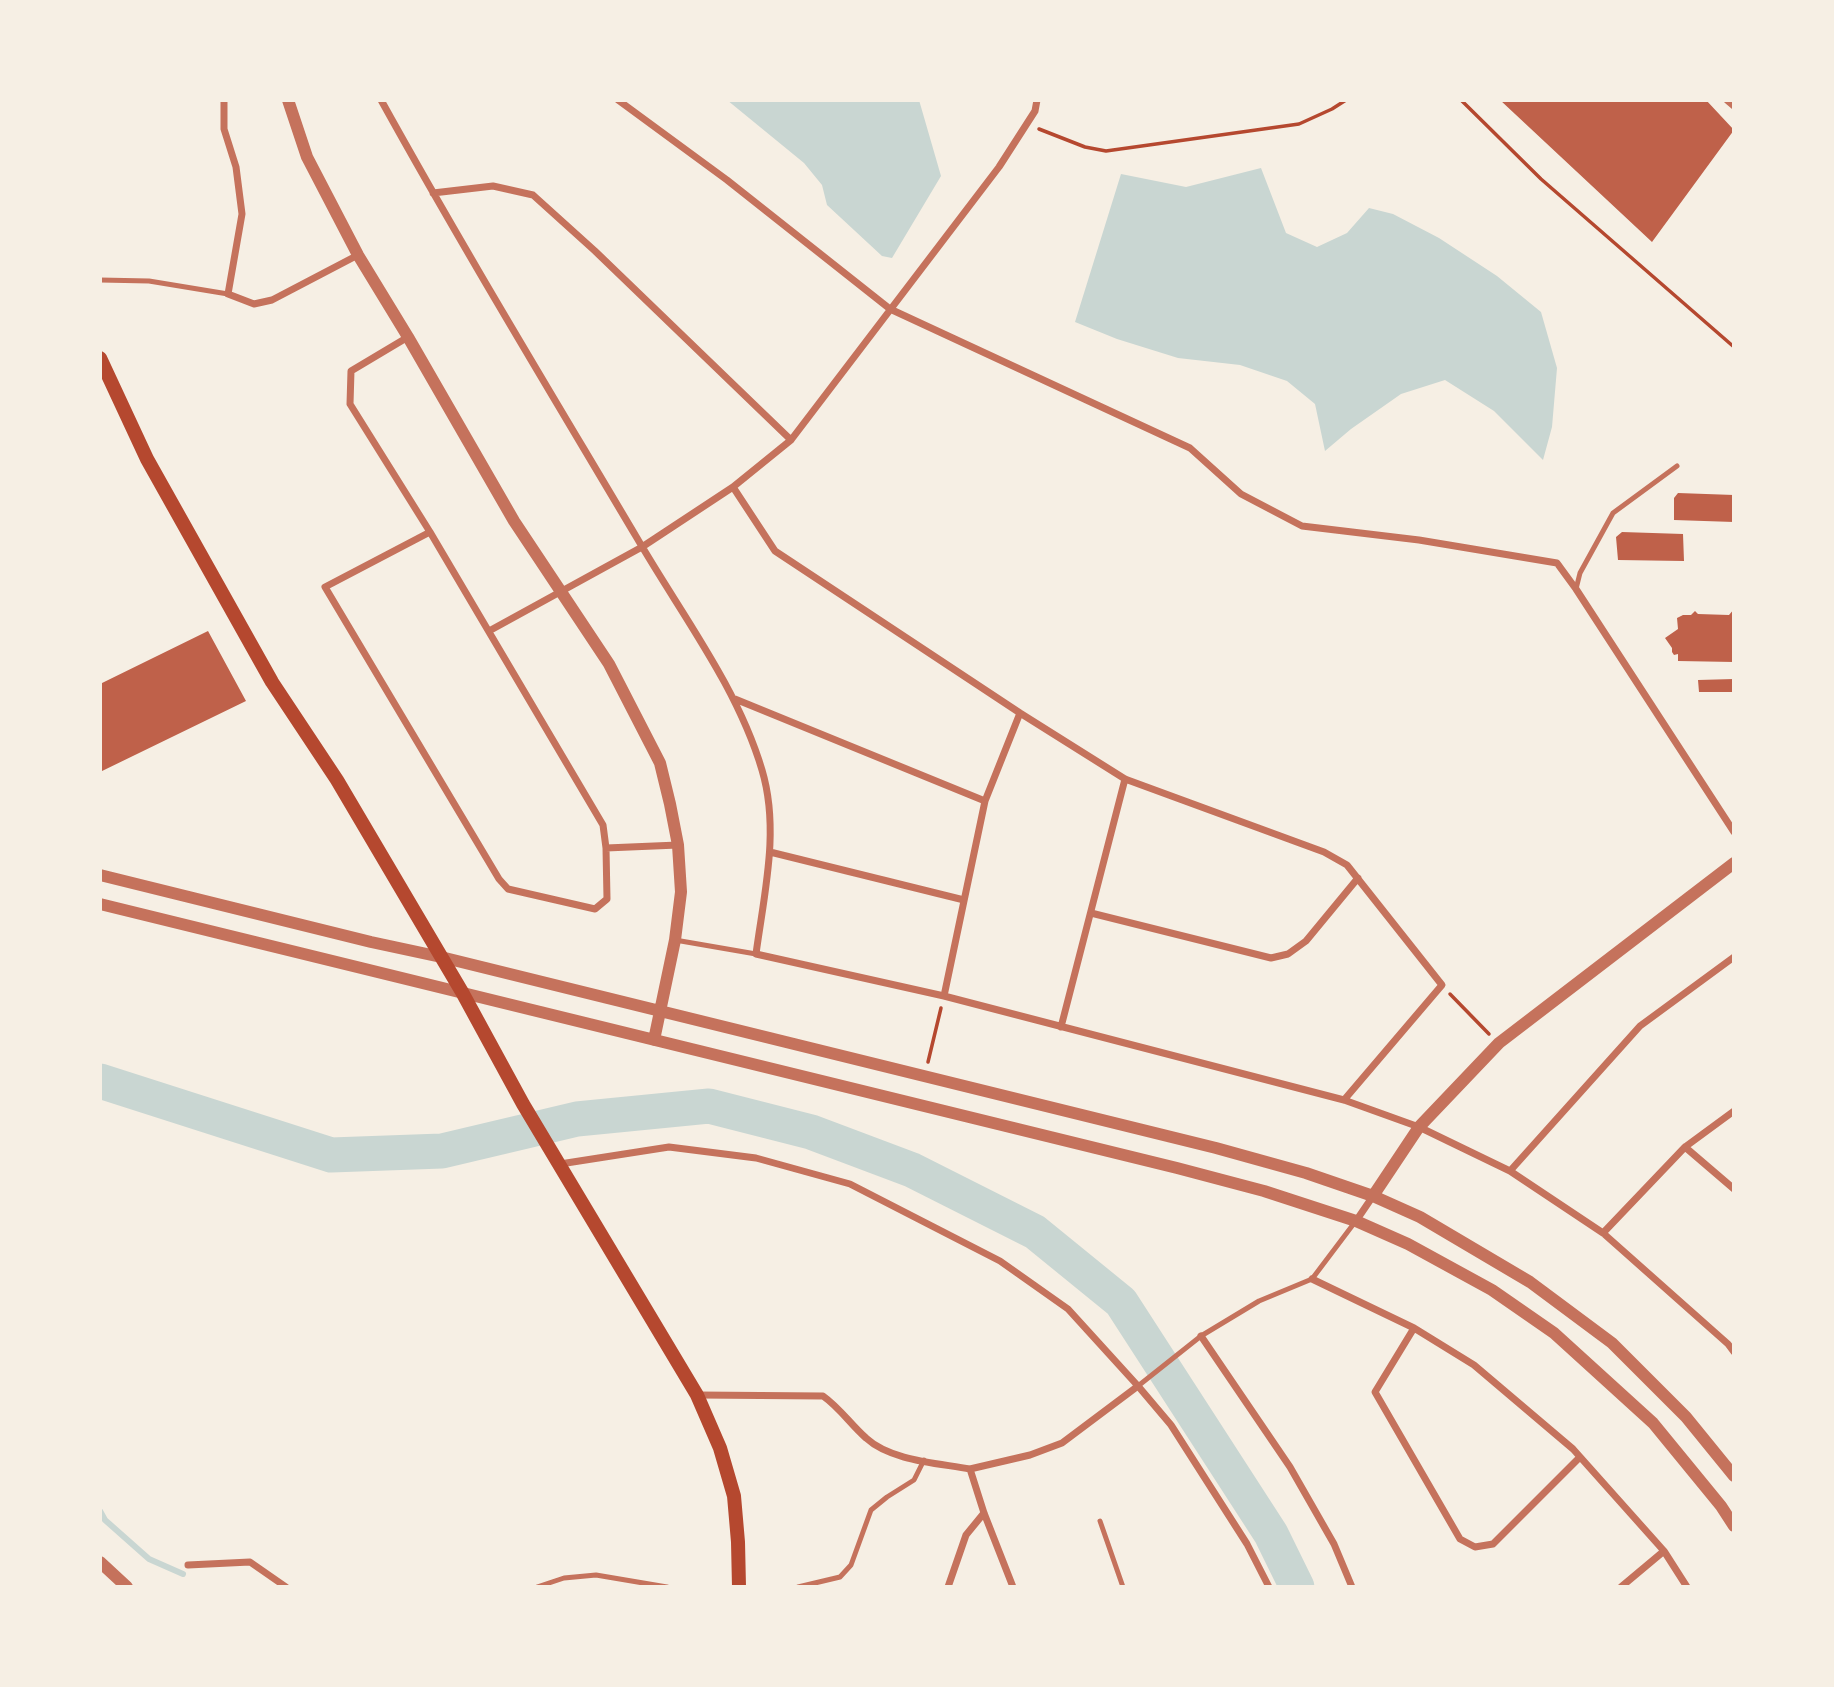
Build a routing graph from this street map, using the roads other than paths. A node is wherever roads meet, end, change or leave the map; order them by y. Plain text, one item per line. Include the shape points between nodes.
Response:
1 (224, 100) edge
2 (288, 100) edge
3 (381, 100) edge
4 (618, 100) edge
5 (1037, 100) edge
6 (1727, 100) edge
7 (1734, 106) edge
8 (433, 193) junction
9 (359, 255) junction
10 (100, 280) edge
11 (228, 294) junction
12 (891, 309) junction
13 (408, 337) junction
14 (100, 358) edge
15 (791, 440) junction
16 (1678, 466) dead end
17 (733, 487) junction
18 (430, 532) junction
19 (642, 547) junction
20 (1576, 589) junction
21 (560, 592) junction
22 (489, 631) junction
23 (735, 699) junction
24 (1020, 713) junction
25 (1125, 779) junction
26 (985, 801) junction
27 (1734, 832) edge
28 (678, 845) junction
29 (606, 848) junction
30 (770, 852) junction
31 (1734, 863) edge
32 (100, 875) edge
33 (1358, 878) junction
34 (964, 900) junction
35 (100, 904) edge
36 (1091, 913) junction
37 (674, 940) junction
38 (756, 954) junction
39 (441, 957) junction
40 (1734, 957) edge
41 (462, 992) junction
42 (944, 996) junction
43 (660, 1012) junction
44 (1062, 1027) junction
45 (654, 1040) junction
46 (1344, 1100) junction
47 (1734, 1111) edge
48 (1419, 1127) junction
49 (1685, 1147) junction
50 (557, 1159) junction
51 (1510, 1171) junction
52 (1734, 1189) edge
53 (1373, 1196) junction
54 (1356, 1221) junction
55 (1603, 1233) junction
56 (1311, 1279) junction
57 (1414, 1328) junction
58 (1197, 1338) junction
59 (1734, 1352) edge
60 (1138, 1386) junction
61 (697, 1395) junction
62 (1580, 1457) junction
63 (924, 1460) junction
64 (970, 1468) junction
65 (1734, 1476) edge
66 (984, 1513) junction
67 (1100, 1521) dead end
68 (1734, 1526) edge
69 (1664, 1550) junction
70 (100, 1562) edge
71 (188, 1565) dead end
72 (127, 1587) edge
73 (286, 1587) edge
74 (537, 1587) edge
75 (667, 1587) edge
76 (739, 1587) edge
77 (798, 1587) edge
78 (948, 1587) edge
79 (1013, 1587) edge
80 (1123, 1587) edge
81 (1269, 1587) edge
82 (1352, 1587) edge
83 (1621, 1587) edge
84 (1687, 1587) edge

1 - 11 street via 224,129 236,167 242,214
2 - 9 street via 307,158
3 - 8 street
4 - 12 street
5 - 12 street via 1035,111 999,167
6 - 7 street
8 - 15 street via 493,186 533,195
8 - 19 street
9 - 11 street via 272,300 254,304
9 - 13 street
10 - 11 lane via 149,281
12 - 15 street
12 - 20 street via 1191,448 1241,494 1302,526 1557,563
13 - 18 street via 351,371 350,404
13 - 21 street
14 - 39 main road via 147,459 266,671 337,780
15 - 17 street
16 - 20 lane via 1613,513
17 - 19 street
17 - 24 street via 775,551
18 - 22 street
18 - 29 street via 326,587 509,889 596,909 607,900
19 - 21 street
19 - 23 street
20 - 27 street
21 - 22 street
21 - 28 street via 609,664 660,763
22 - 29 street via 603,825
23 - 26 street
23 - 30 street via 763,772
24 - 25 street
24 - 26 street
25 - 33 street via 1324,852 1347,864
25 - 36 street
26 - 34 street
28 - 29 street
28 - 37 street via 681,892
30 - 34 street
30 - 38 street
31 - 48 street via 1499,1043
32 - 39 street
33 - 36 street via 1306,941 1271,958
33 - 46 street via 1442,985
34 - 42 street
35 - 41 street
36 - 44 street
37 - 38 lane
37 - 43 street
38 - 42 street
39 - 41 main road
39 - 43 street
40 - 51 street via 1640,1026
41 - 45 street
41 - 50 main road
42 - 44 street
43 - 45 street
43 - 53 street via 1216,1148
44 - 46 street
45 - 54 street via 1177,1168
46 - 48 street
47 - 49 street
48 - 51 street
48 - 53 street
49 - 52 street
49 - 55 street
50 - 60 street via 669,1147 755,1158 850,1184 1000,1261 1068,1310
50 - 61 main road
51 - 55 street
53 - 54 street
53 - 65 street via 1419,1217 1530,1282 1612,1343 1686,1417
54 - 56 lane
54 - 68 street via 1492,1290 1554,1333 1653,1423
55 - 59 street
56 - 57 street
56 - 58 lane via 1259,1301
57 - 62 street via 1474,1365
57 - 62 street via 1374,1392 1460,1539 1475,1547 1493,1544
58 - 60 lane
58 - 82 street via 1290,1466 1334,1544
60 - 64 street via 1062,1443
60 - 81 street via 1171,1425
61 - 63 street via 823,1396 868,1440 894,1455
61 - 76 main road via 734,1496
62 - 69 street
63 - 64 street
63 - 77 lane via 914,1480 871,1510 851,1565 839,1577
64 - 66 street
66 - 78 street via 966,1535
66 - 79 street
67 - 80 lane
69 - 83 street
69 - 84 street
70 - 72 street
71 - 73 street via 250,1562
74 - 75 lane via 596,1574

